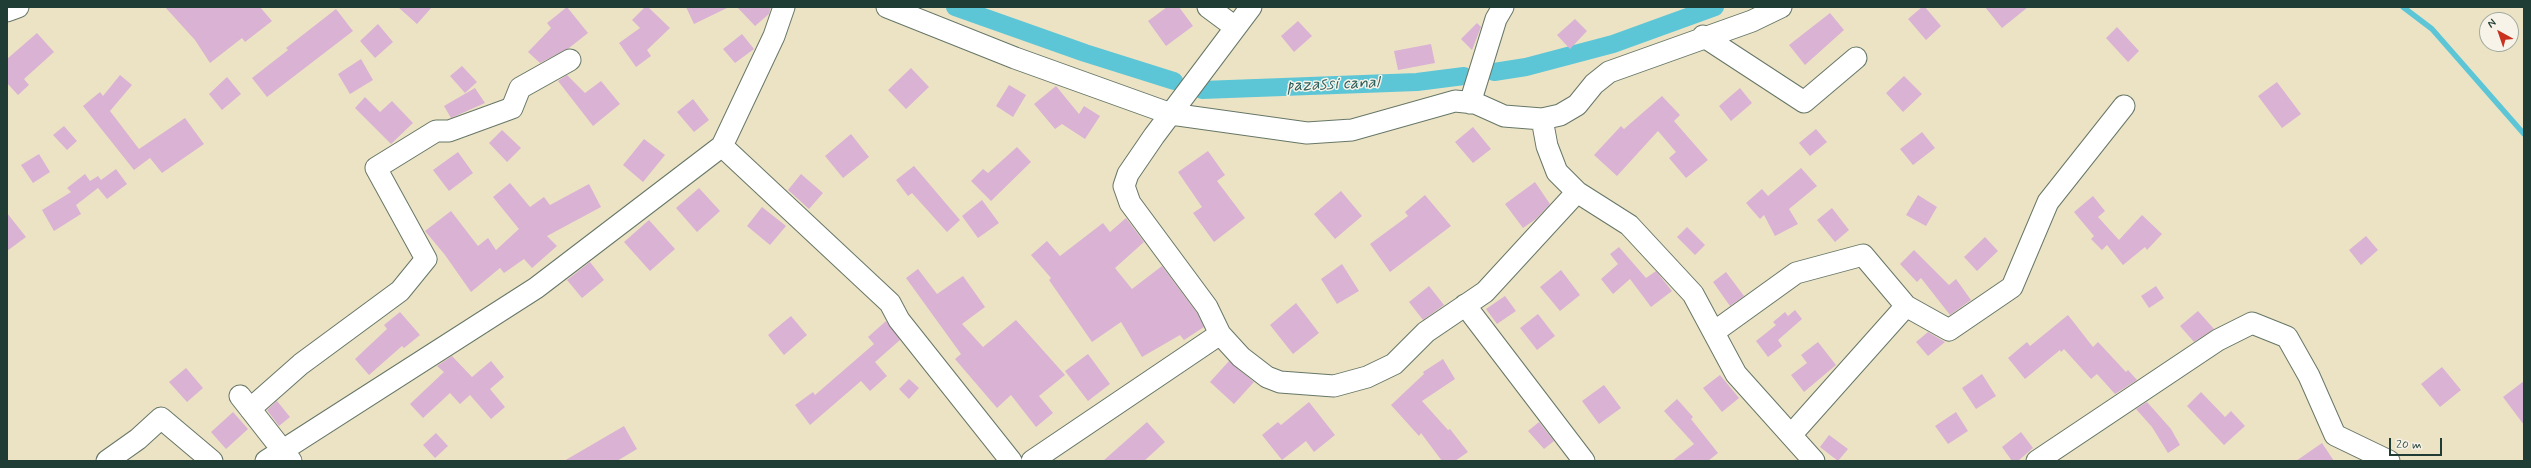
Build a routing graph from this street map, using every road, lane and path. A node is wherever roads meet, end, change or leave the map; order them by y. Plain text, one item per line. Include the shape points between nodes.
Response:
1 (18, 7) edge
2 (784, 7) edge
3 (886, 7) edge
4 (1208, 7) edge
5 (1251, 7) edge
6 (1503, 7) edge
7 (1781, 7) edge
8 (7, 11) edge
9 (1235, 27) junction
10 (1703, 36) junction
11 (1856, 58) dead end
12 (570, 60) dead end
13 (1470, 103) junction
14 (2124, 106) dead end
15 (1171, 114) junction
16 (1542, 119) junction
17 (722, 146) junction
18 (1577, 192) junction
19 (1466, 305) junction
20 (1906, 306) junction
21 (1714, 332) junction
22 (1220, 334) junction
23 (1790, 435) junction
24 (280, 458) edge
25 (107, 461) edge
26 (212, 461) edge
27 (1011, 461) edge
28 (1032, 461) edge
29 (1584, 461) edge
30 (1814, 461) edge
31 (2037, 461) edge
32 (2389, 461) edge

1 - 8 street
2 - 17 street via 774,36
3 - 15 street via 1015,58
4 - 9 street
5 - 9 street
6 - 13 street via 1496,19
7 - 10 street via 1752,21
9 - 15 street
10 - 11 street via 1804,102
10 - 16 street via 1609,72 1594,84 1577,105 1560,115
12 - 24 street via 520,88 512,108 449,130 436,131 376,168 426,260 400,291 245,402
13 - 15 street via 1455,102 1352,130 1307,133
13 - 16 street via 1504,116
14 - 20 street via 2048,202 2012,287 1948,330
15 - 22 street via 1128,174 1124,186 1126,195 1199,295
16 - 18 street via 1547,146 1557,172
17 - 24 street via 536,288
17 - 27 street via 890,303 899,320
18 - 19 street via 1485,292
18 - 21 street via 1629,225 1693,294
19 - 22 street via 1426,332 1394,364 1367,377 1334,386 1288,383 1267,377 1241,357
19 - 29 street
20 - 21 street via 1863,255 1796,273
20 - 23 street
21 - 23 street via 1736,374
22 - 28 street
23 - 30 street
25 - 26 street via 138,439 161,418
31 - 32 street via 2218,340 2252,323 2287,338 2309,376 2335,435

